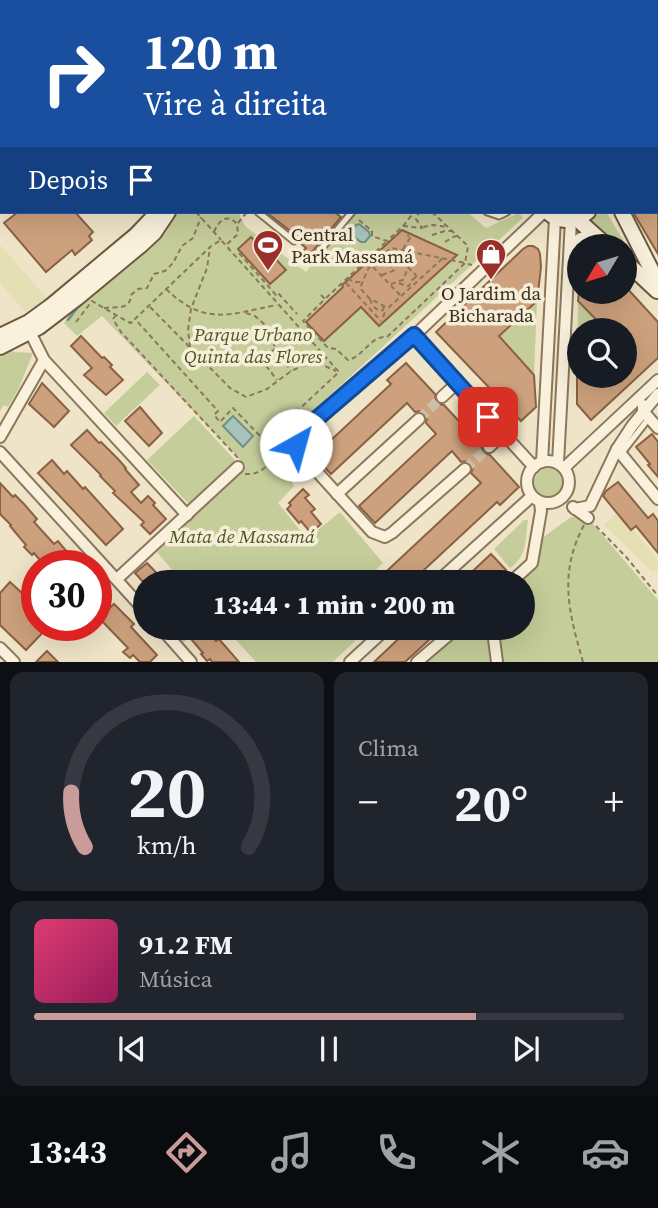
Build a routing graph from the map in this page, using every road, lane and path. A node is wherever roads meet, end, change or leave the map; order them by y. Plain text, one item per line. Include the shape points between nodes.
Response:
1 (156, 214) edge
2 (167, 214) edge
3 (198, 214) edge
4 (245, 214) edge
5 (260, 214) edge
6 (350, 214) edge
7 (413, 214) edge
8 (415, 214) edge
9 (434, 214) edge
10 (549, 214) edge
11 (623, 214) edge
12 (201, 217) junction
13 (579, 217) edge
14 (359, 220) dead end
15 (237, 223) junction
16 (402, 226) junction
17 (449, 227) junction
18 (422, 228) junction
19 (453, 231) junction
20 (215, 232) junction
21 (574, 234) edge
22 (595, 234) edge
23 (409, 235) dead end
24 (432, 235) dead end
25 (458, 236) junction
26 (221, 240) junction
27 (387, 241) junction
28 (294, 242) dead end
29 (445, 242) dead end
30 (225, 246) junction
31 (210, 247) junction
32 (389, 250) junction
33 (402, 250) junction
34 (239, 253) dead end
35 (387, 256) dead end
36 (443, 258) junction
37 (379, 259) junction
38 (393, 260) junction
39 (311, 261) dead end
40 (401, 262) junction
41 (466, 263) junction
42 (372, 266) junction
43 (409, 268) junction
44 (253, 269) junction
45 (482, 271) junction
46 (249, 272) junction
47 (637, 272) edge
48 (382, 275) junction
49 (348, 277) junction
50 (416, 277) junction
51 (419, 281) junction
52 (363, 282) junction
53 (346, 283) dead end
54 (399, 283) junction
55 (412, 283) junction
56 (658, 283) edge
57 (391, 285) junction
58 (166, 288) junction
59 (658, 292) edge
60 (276, 295) junction
61 (321, 295) dead end
62 (401, 296) junction
63 (365, 297) junction
64 (272, 299) junction
65 (325, 299) junction
66 (568, 304) edge
67 (277, 305) junction
68 (382, 305) junction
69 (149, 306) junction
70 (104, 308) junction
71 (191, 309) junction
72 (384, 310) junction
73 (245, 313) junction
74 (297, 314) dead end
75 (116, 315) junction
76 (135, 319) junction
77 (76, 323) dead end
78 (30, 332) junction
79 (0, 335) edge
80 (414, 335) junction
81 (0, 347) edge
82 (190, 347) junction
83 (275, 349) junction
84 (44, 360) junction
85 (291, 371) junction
86 (339, 372) junction
87 (658, 380) edge
88 (278, 381) junction
89 (457, 383) junction
90 (658, 394) edge
91 (442, 397) tunnel mouth
92 (641, 397) junction
93 (646, 415) junction
94 (419, 419) tunnel mouth
95 (658, 428) edge
96 (503, 434) junction
97 (0, 437) edge
98 (265, 441) junction
99 (489, 447) tunnel mouth
100 (619, 451) junction
101 (0, 453) edge
102 (538, 465) junction
103 (561, 466) junction
104 (237, 468) junction
105 (465, 469) tunnel mouth
106 (302, 481) dead end
107 (337, 494) junction
108 (536, 499) junction
109 (562, 499) junction
110 (658, 499) edge
111 (575, 509) junction
112 (187, 515) junction
113 (588, 518) junction
114 (451, 570) edge
115 (524, 570) edge
116 (117, 579) junction
117 (658, 596) edge
118 (133, 597) edge
119 (172, 640) edge
120 (374, 640) edge
121 (443, 640) edge
122 (494, 640) edge
123 (0, 648) edge
124 (14, 662) edge
125 (191, 662) edge
126 (350, 662) edge
127 (417, 662) edge
128 (497, 662) edge
129 (583, 662) edge

1 - 79 street via 51,306
2 - 78 street via 141,245
3 - 12 path
4 - 15 path
5 - 28 lane
6 - 39 lane
7 - 16 path
8 - 18 path
9 - 17 path
10 - 13 street
10 - 45 street
10 - 102 street
11 - 56 street
12 - 20 path
12 - 70 path via 193,238 182,246 168,269 154,274 147,288 138,289 127,305
13 - 21 street
13 - 22 street
14 - 27 path via 372,230 372,236
15 - 20 path via 224,219
15 - 30 path via 238,234
16 - 18 path
16 - 27 path
17 - 18 path
17 - 19 path
19 - 24 path
19 - 25 path
20 - 26 path
23 - 33 path
25 - 29 path
25 - 41 path via 468,246
26 - 30 path
26 - 31 path
27 - 49 path
30 - 46 path
31 - 58 path
31 - 71 path
32 - 33 path
32 - 37 path
32 - 40 path
33 - 36 path
34 - 44 path
35 - 38 path
36 - 41 path
36 - 51 path
37 - 38 path via 391,267
37 - 42 path
38 - 40 path
40 - 43 path
40 - 48 path
41 - 45 path
41 - 65 path via 387,337 377,339 354,358 328,348 303,321
42 - 48 path
42 - 52 path
43 - 50 path
43 - 54 path
44 - 46 path
44 - 60 path
45 - 80 street
46 - 64 path
47 - 59 street
48 - 57 path
49 - 52 path
49 - 65 path
50 - 51 path
50 - 55 path
51 - 55 path
52 - 63 path via 360,288
53 - 63 path
54 - 55 path
54 - 57 path
55 - 62 path
57 - 62 path
58 - 69 path
58 - 71 path
60 - 64 path
60 - 74 path
61 - 65 path
62 - 68 path via 388,309
63 - 68 path
63 - 72 path
63 - 72 path via 382,317
64 - 67 path
66 - 103 street
67 - 73 path
67 - 86 path
68 - 72 path
69 - 76 path
69 - 82 path
70 - 75 path
70 - 77 path via 92,301
71 - 73 path via 219,316
71 - 82 path
73 - 83 path via 256,316 271,330
75 - 76 path via 131,323
75 - 104 path via 113,319 121,332 242,462
76 - 98 path via 218,411 214,415 220,422 233,408
78 - 81 street
78 - 84 street
80 - 89 street
80 - 107 street via 296,439 300,453
82 - 88 path via 230,388 246,397
83 - 85 path
83 - 88 path via 261,359
84 - 97 street
84 - 112 street
85 - 86 path via 318,363
85 - 88 path
86 - 98 path
87 - 92 street
89 - 91 street
89 - 96 street
90 - 93 street
92 - 93 street
92 - 103 street
93 - 95 street
93 - 100 street
94 - 107 street
96 - 99 street
96 - 102 street
98 - 104 path via 270,460 261,471 248,475
98 - 106 path
100 - 110 street
100 - 111 street via 590,506
101 - 116 street
102 - 103 street via 553,461
102 - 108 street via 527,484
103 - 109 street via 570,480
104 - 112 street
105 - 107 street via 385,537 372,532
108 - 109 street via 551,503
108 - 114 street
108 - 115 street via 541,511 531,563
109 - 111 street
111 - 113 street
112 - 116 street
113 - 117 path
113 - 129 path via 574,546 567,593
116 - 118 street
119 - 125 street
120 - 126 street
121 - 127 street
122 - 128 street
123 - 124 street

